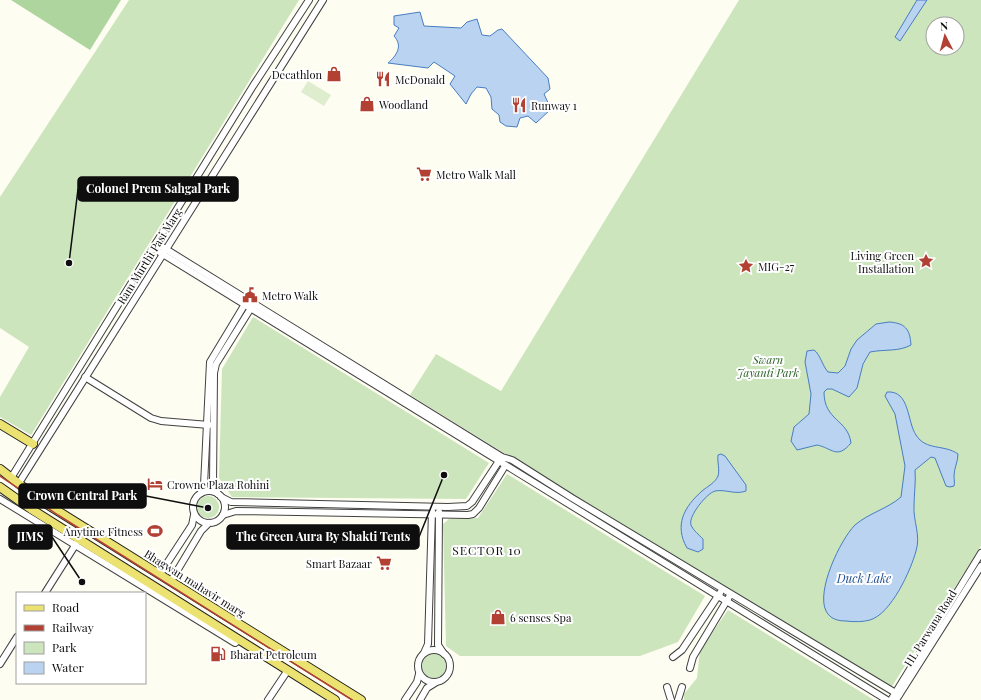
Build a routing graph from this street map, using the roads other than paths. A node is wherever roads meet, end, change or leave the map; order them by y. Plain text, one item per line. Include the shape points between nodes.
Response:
1 (309, 0) edge
2 (323, 0) edge
3 (155, 246) junction
4 (164, 252) junction
5 (248, 306) junction
6 (85, 377) junction
7 (0, 424) edge
8 (210, 425) junction
9 (33, 444) junction
10 (507, 459) junction
11 (499, 461) junction
12 (505, 466) junction
13 (0, 469) edge
14 (12, 478) junction
15 (19, 483) junction
16 (0, 488) edge
17 (201, 493) junction
18 (220, 496) junction
19 (0, 499) edge
20 (432, 506) junction
21 (439, 507) junction
22 (194, 515) junction
23 (223, 515) junction
24 (431, 515) junction
25 (439, 515) junction
26 (209, 523) junction
27 (77, 542) junction
28 (981, 553) edge
29 (981, 566) edge
30 (160, 574) junction
31 (170, 581) junction
32 (722, 589) junction
33 (46, 592) edge
34 (730, 594) junction
35 (718, 595) junction
36 (727, 600) junction
37 (231, 619) junction
38 (224, 631) junction
39 (16, 639) edge
40 (239, 640) junction
41 (424, 653) junction
42 (444, 654) junction
43 (673, 657) dead end
44 (0, 664) edge
45 (690, 668) dead end
46 (288, 670) junction
47 (419, 674) junction
48 (435, 683) junction
49 (667, 687) dead end
50 (682, 687) dead end
51 (897, 696) edge
52 (268, 700) edge
53 (335, 700) edge
54 (361, 700) edge
55 (405, 700) edge
56 (420, 700) edge
57 (671, 700) edge
58 (678, 700) edge
59 (887, 700) edge
60 (891, 700) edge

1 - 3 street, Ram Murthi Pasi Marg
2 - 4 street, Ram Murthi Pasi Marg
3 - 4 street
3 - 9 street, Ram Murthi Pasi Marg
4 - 5 street
4 - 6 street, Ram Murthi Pasi Marg
4 - 10 street
5 - 8 street via 216,364
5 - 11 street
6 - 8 street via 151,418
6 - 15 street, Ram Murthi Pasi Marg
7 - 9 main road
8 - 17 street
8 - 18 street via 213,485
9 - 14 street, Ram Murthi Pasi Marg
10 - 11 street
10 - 32 street
11 - 12 street
11 - 21 street via 467,506
12 - 25 street via 473,514
12 - 35 street
13 - 14 main road, Bhagwan mahavir marg
14 - 15 main road, Bhagwan mahavir marg
15 - 30 main road, Bhagwan mahavir marg via 37,498
16 - 27 main road
17 - 18 street via 212,491
17 - 22 street via 193,501
18 - 20 street via 231,502
18 - 23 street via 225,506
19 - 27 street
20 - 21 street
20 - 24 street
21 - 25 street
22 - 26 street via 202,522
22 - 30 street via 192,525
23 - 24 street via 236,511
23 - 26 street
24 - 25 street
24 - 41 street via 428,644
25 - 42 street via 438,645
26 - 31 street via 201,531
27 - 33 street
27 - 38 main road
27 - 40 street via 235,643
28 - 51 street
29 - 51 street, HL Parwana Road
30 - 31 main road, Bhagwan mahavir marg
31 - 37 main road, Bhagwan mahavir marg
32 - 34 street
32 - 35 street
34 - 36 street
34 - 51 street
35 - 36 street
35 - 43 street via 682,650
36 - 45 street via 693,657
36 - 59 street
37 - 38 main road
37 - 54 main road, Bhagwan mahavir marg
38 - 40 main road
39 - 44 street
40 - 46 main road
41 - 42 street via 435,650
41 - 47 street via 418,662
42 - 48 street via 449,662 449,670 444,679
46 - 52 street
46 - 53 main road
47 - 48 street via 426,681
47 - 55 street via 417,682
48 - 56 street via 427,688
49 - 57 street
50 - 58 street
51 - 60 street

